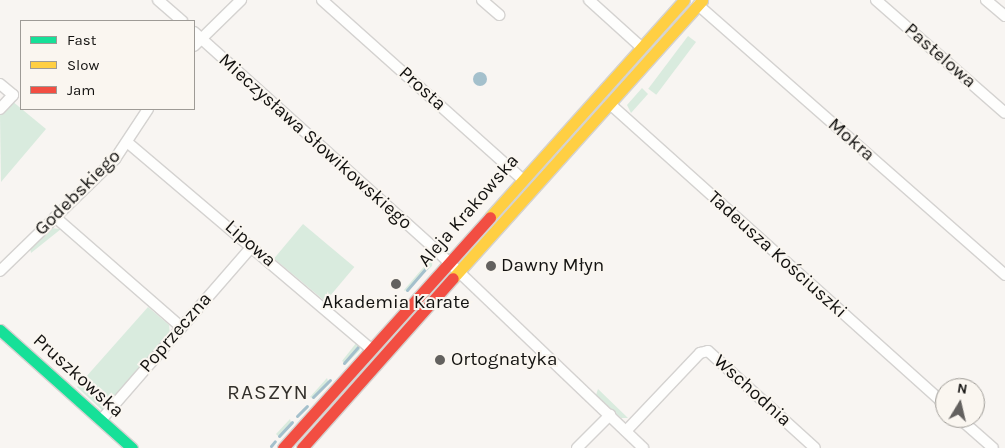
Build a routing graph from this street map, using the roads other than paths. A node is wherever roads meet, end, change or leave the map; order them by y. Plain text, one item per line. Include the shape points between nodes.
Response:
1 (158, 0) edge
2 (241, 0) edge
3 (322, 0) edge
4 (482, 0) edge
5 (589, 0) edge
6 (684, 0) edge
7 (876, 0) edge
8 (986, 0) edge
9 (700, 2) edge
10 (499, 15) dead end
11 (1005, 16) edge
12 (181, 20) edge
13 (198, 43) edge
14 (641, 47) junction
15 (0, 84) edge
16 (610, 104) junction
17 (0, 109) edge
18 (147, 110) edge
19 (1005, 113) edge
20 (127, 142) junction
21 (521, 178) junction
22 (55, 217) junction
23 (252, 246) junction
24 (447, 261) junction
25 (0, 271) edge
26 (459, 272) junction
27 (1005, 274) edge
28 (181, 327) junction
29 (0, 330) edge
30 (370, 349) junction
31 (935, 396) edge
32 (610, 415) junction
33 (101, 420) junction
34 (970, 428) edge
35 (626, 431) junction
36 (132, 448) edge
37 (283, 448) edge
38 (302, 448) edge
39 (577, 448) edge
40 (643, 448) edge
41 (816, 448) edge
42 (992, 448) edge

1 - 12 street
2 - 13 street
3 - 21 street, Prosta
4 - 10 street
5 - 14 street
6 - 14 main road, Aleja Krakowska
7 - 19 street, Pastelowa
8 - 11 street
9 - 16 main road, Aleja Krakowska
9 - 27 street, Mokra
13 - 24 street, Mieczysława Słowikowskiego
14 - 21 main road, Aleja Krakowska
15 - 17 street via 13,95
16 - 26 main road, Aleja Krakowska
16 - 31 street, Tadeusza Kościuszki
18 - 20 street, Godebskiego
20 - 22 street, Godebskiego
20 - 23 street, Lipowa
21 - 24 main road, Aleja Krakowska
22 - 25 street, Godebskiego
22 - 28 street
23 - 28 street, Poprzeczna
23 - 30 street, Lipowa
24 - 26 street, Mieczysława Słowikowskiego
24 - 30 main road, Aleja Krakowska
26 - 32 street, Mieczysława Słowikowskiego
26 - 38 main road, Aleja Krakowska
28 - 33 street, Poprzeczna
29 - 33 main road, Pruszkowska
30 - 37 main road, Aleja Krakowska
32 - 35 street, Mieczysława Słowikowskiego
32 - 39 street
33 - 36 main road, Pruszkowska
34 - 42 street
35 - 40 street, Mieczysława Słowikowskiego
35 - 41 street, Wschodnia via 700,353 708,351

